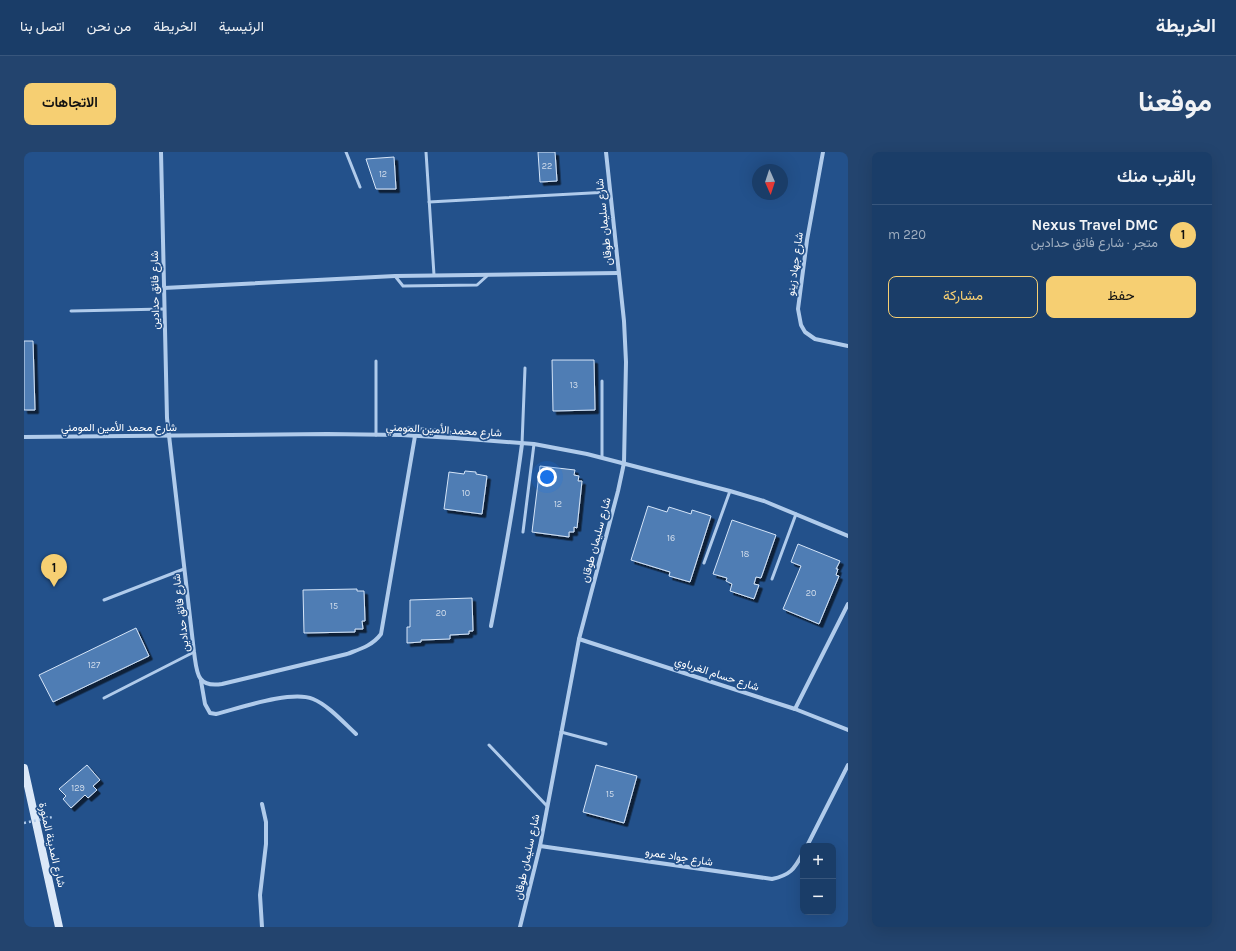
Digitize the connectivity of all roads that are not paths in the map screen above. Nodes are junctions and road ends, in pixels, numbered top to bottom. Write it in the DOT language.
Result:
graph roads {
  1 [pos="161,152"];
  2 [pos="346,152"];
  3 [pos="426,152"];
  4 [pos="606,152"];
  5 [pos="823,152"];
  6 [pos="360,187"];
  7 [pos="609,192"];
  8 [pos="429,202"];
  9 [pos="618,273"];
  10 [pos="434,275"];
  11 [pos="394,276"];
  12 [pos="487,276"];
  13 [pos="164,288"];
  14 [pos="164,309"];
  15 [pos="71,311"];
  16 [pos="848,346"];
  17 [pos="376,361"];
  18 [pos="525,368"];
  19 [pos="602,381"];
  20 [pos="169,435"];
  21 [pos="376,435"];
  22 [pos="401,435"];
  23 [pos="415,436"];
  24 [pos="24,437"];
  25 [pos="454,438"];
  26 [pos="522,444"];
  27 [pos="534,444"];
  28 [pos="602,457"];
  29 [pos="624,463"];
  30 [pos="730,491"];
  31 [pos="796,514"];
  32 [pos="523,532"];
  33 [pos="848,536"];
  34 [pos="704,563"];
  35 [pos="184,569"];
  36 [pos="772,579"];
  37 [pos="104,600"];
  38 [pos="848,604"];
  39 [pos="491,626"];
  40 [pos="579,639"];
  41 [pos="194,652"];
  42 [pos="201,680"];
  43 [pos="104,698"];
  44 [pos="795,709"];
  45 [pos="848,730"];
  46 [pos="561,732"];
  47 [pos="356,734"];
  48 [pos="606,744"];
  49 [pos="489,745"];
  50 [pos="848,765"];
  51 [pos="24,768"];
  52 [pos="262,804"];
  53 [pos="547,806"];
  54 [pos="809,843"];
  55 [pos="540,846"];
  56 [pos="800,858"];
  57 [pos="59,927"];
  58 [pos="262,927"];
  59 [pos="520,927"];
  1 -- 13 [label="street, شارع فائق حدادين"];
  2 -- 6 [label="lane"];
  3 -- 8 [label="lane"];
  4 -- 7 [label="street, شارع سليمان طوقان"];
  5 -- 16 [label="street, شارع جهاد زينو"];
  7 -- 8 [label="lane"];
  7 -- 9 [label="street, شارع سليمان طوقان"];
  8 -- 10 [label="lane"];
  9 -- 12 [label="street"];
  9 -- 29 [label="street, شارع سليمان طوقان"];
  10 -- 11 [label="street"];
  10 -- 12 [label="street"];
  11 -- 12 [label="lane"];
  11 -- 13 [label="street"];
  13 -- 14 [label="street, شارع فائق حدادين"];
  14 -- 15 [label="lane"];
  14 -- 20 [label="street, شارع فائق حدادين"];
  17 -- 21 [label="lane"];
  18 -- 26 [label="lane"];
  19 -- 28 [label="lane"];
  20 -- 21 [label="street, شارع محمد الأمين المومني"];
  20 -- 24 [label="street, شارع محمد الأمين المومني"];
  20 -- 35 [label="street, شارع فائق حدادين"];
  21 -- 22 [label="street, شارع محمد الأمين المومني"];
  22 -- 23 [label="street, شارع محمد الأمين المومني"];
  22 -- 25 [label="lane"];
  23 -- 25 [label="street, شارع محمد الأمين المومني"];
  23 -- 42 [label="street"];
  25 -- 26 [label="street, شارع محمد الأمين المومني"];
  26 -- 27 [label="street, شارع محمد الأمين المومني"];
  26 -- 39 [label="street"];
  27 -- 28 [label="street, شارع محمد الأمين المومني"];
  27 -- 32 [label="lane"];
  28 -- 29 [label="street, شارع محمد الأمين المومني"];
  29 -- 30 [label="street, شارع محمد الأمين المومني"];
  29 -- 40 [label="street, شارع سليمان طوقان"];
  30 -- 31 [label="street, شارع محمد الأمين المومني"];
  30 -- 34 [label="lane"];
  31 -- 33 [label="street, شارع محمد الأمين المومني"];
  31 -- 36 [label="lane"];
  35 -- 37 [label="lane"];
  35 -- 41 [label="street, شارع فائق حدادين"];
  38 -- 44 [label="street"];
  40 -- 44 [label="street, شارع حسام الغرباوي"];
  40 -- 46 [label="street, شارع سليمان طوقان"];
  41 -- 42 [label="street, شارع فائق حدادين"];
  41 -- 43 [label="lane"];
  42 -- 47 [label="street, شارع فائق حدادين"];
  44 -- 45 [label="street, شارع حسام الغرباوي"];
  46 -- 48 [label="lane"];
  46 -- 53 [label="street, شارع سليمان طوقان"];
  49 -- 53 [label="lane"];
  50 -- 54 [label="street"];
  51 -- 57 [label="main road, شارع المدينة المنورة"];
  52 -- 58 [label="street"];
  53 -- 55 [label="street, شارع سليمان طوقان"];
  55 -- 56 [label="street, شارع جواد عمرو"];
  55 -- 59 [label="street, شارع سليمان طوقان"];
}
